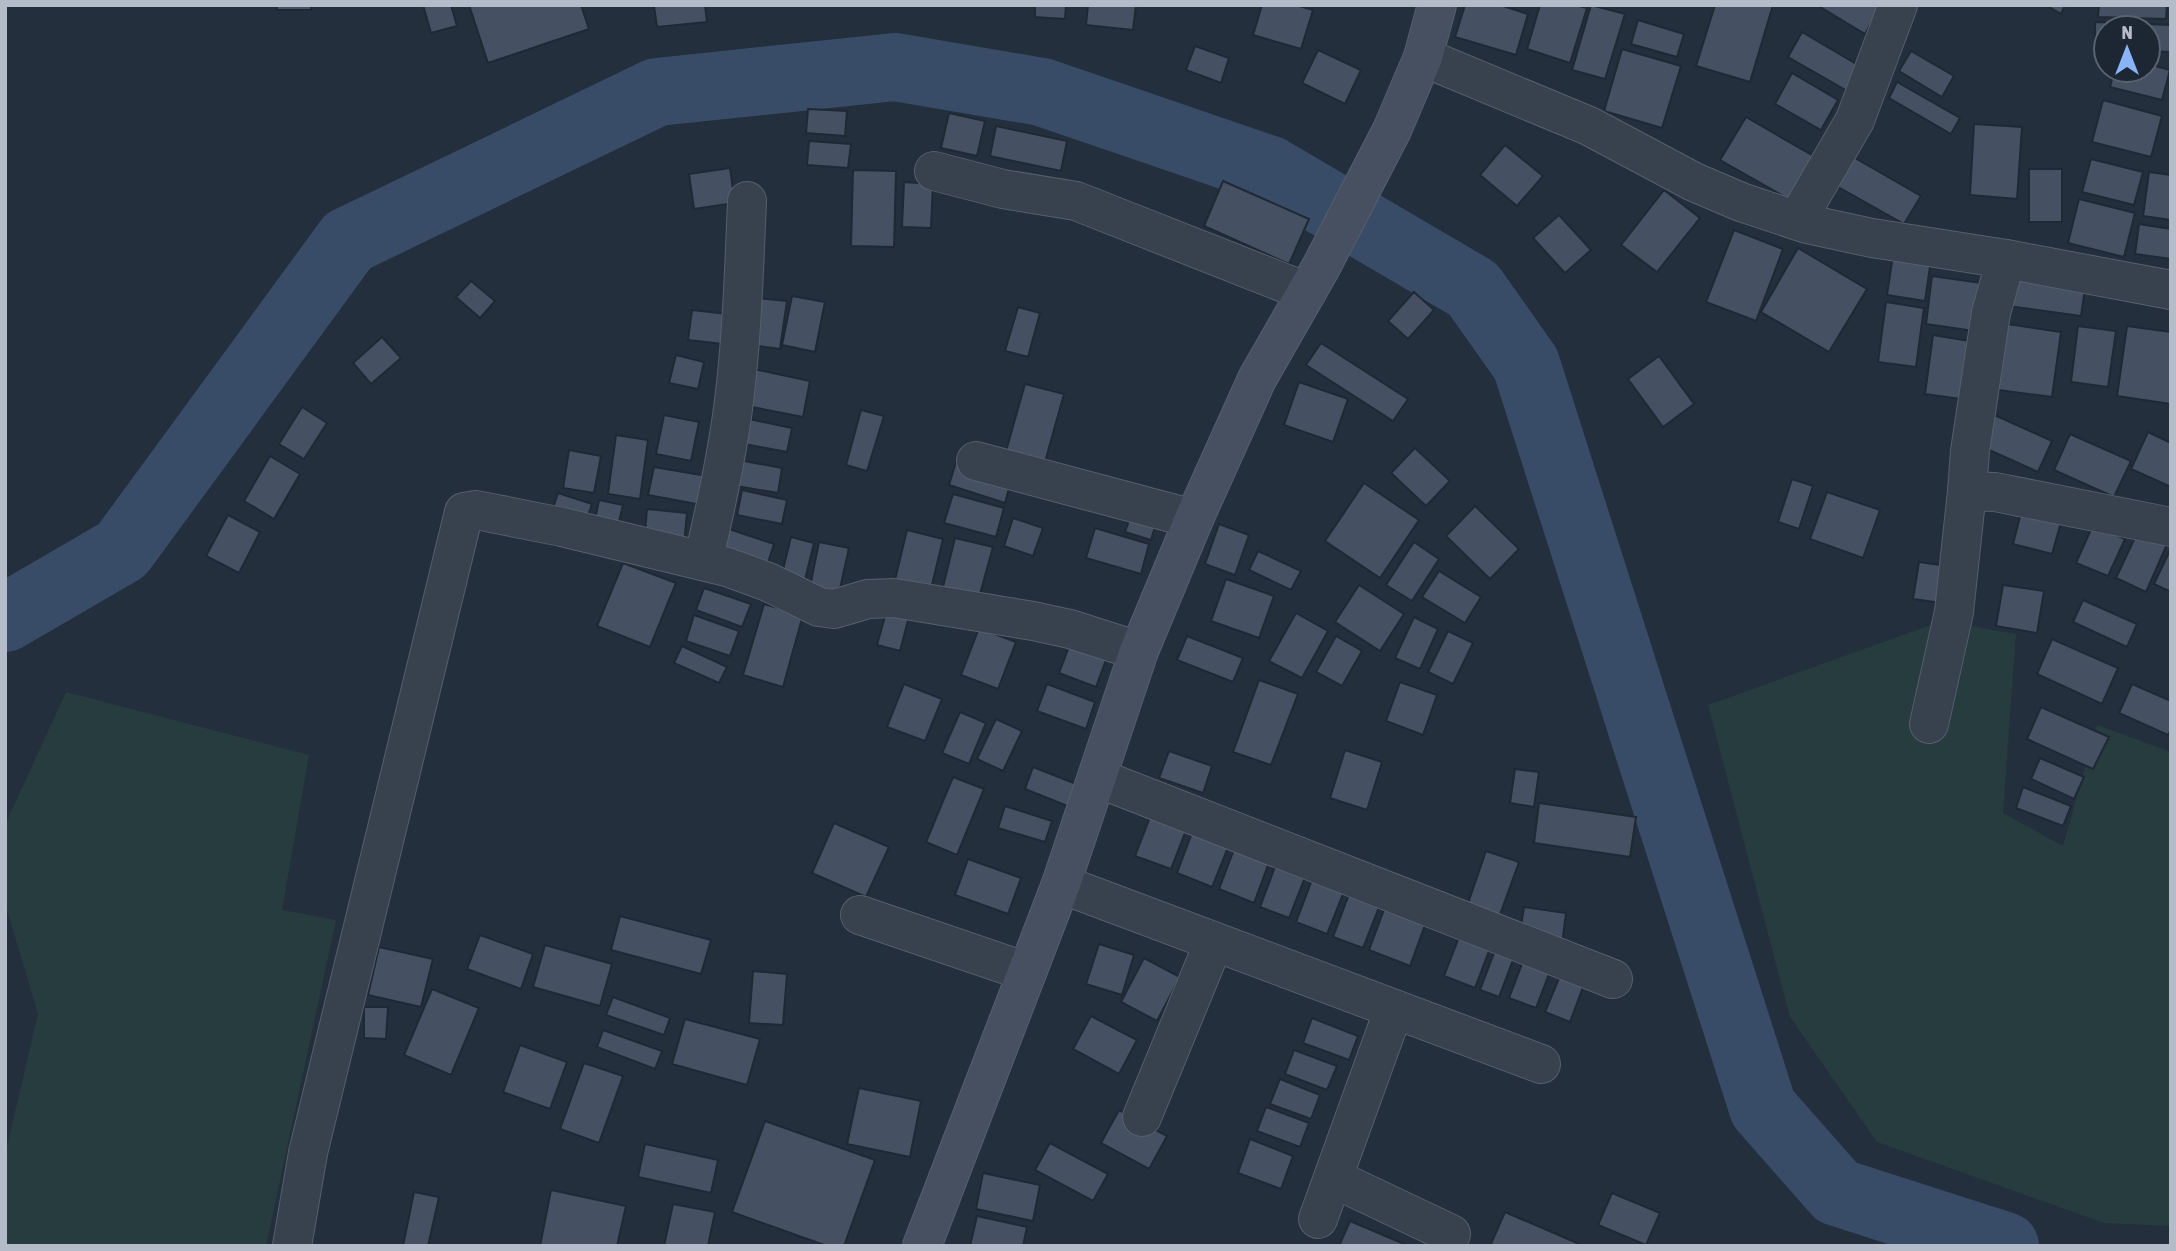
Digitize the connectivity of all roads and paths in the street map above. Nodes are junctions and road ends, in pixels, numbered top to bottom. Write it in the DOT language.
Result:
graph roads {
  1 [pos="1437,5"];
  2 [pos="1898,5"];
  3 [pos="1423,57"];
  4 [pos="934,171"];
  5 [pos="747,201"];
  6 [pos="1797,220"];
  7 [pos="2006,259"];
  8 [pos="1314,279"];
  9 [pos="2171,290"];
  10 [pos="975,461"];
  11 [pos="1967,491"];
  12 [pos="1194,519"];
  13 [pos="2171,527"];
  14 [pos="703,561"];
  15 [pos="1139,651"];
  16 [pos="1929,724"];
  17 [pos="1098,778"];
  18 [pos="1061,884"];
  19 [pos="860,915"];
  20 [pos="1214,942"];
  21 [pos="1027,972"];
  22 [pos="1613,979"];
  23 [pos="1394,1009"];
  24 [pos="1541,1065"];
  25 [pos="1142,1117"];
  26 [pos="1334,1178"];
  27 [pos="1318,1219"];
  28 [pos="1451,1234"];
  29 [pos="292,1246"];
  30 [pos="922,1246"];
  1 -- 3 [label="street"];
  2 -- 6 [label="street"];
  3 -- 6 [label="street"];
  3 -- 8 [label="street"];
  4 -- 8 [label="street"];
  5 -- 14 [label="street"];
  6 -- 7 [label="street"];
  7 -- 9 [label="street"];
  7 -- 11 [label="street"];
  8 -- 12 [label="street"];
  10 -- 12 [label="street"];
  11 -- 13 [label="street"];
  11 -- 16 [label="street"];
  12 -- 15 [label="street"];
  14 -- 15 [label="street"];
  14 -- 29 [label="street"];
  15 -- 17 [label="street"];
  17 -- 18 [label="street"];
  17 -- 22 [label="street"];
  18 -- 20 [label="street"];
  18 -- 21 [label="street"];
  19 -- 21 [label="street"];
  20 -- 23 [label="street"];
  20 -- 25 [label="street"];
  21 -- 30 [label="street"];
  23 -- 24 [label="street"];
  23 -- 26 [label="street"];
  26 -- 27 [label="street"];
  26 -- 28 [label="street"];
}
